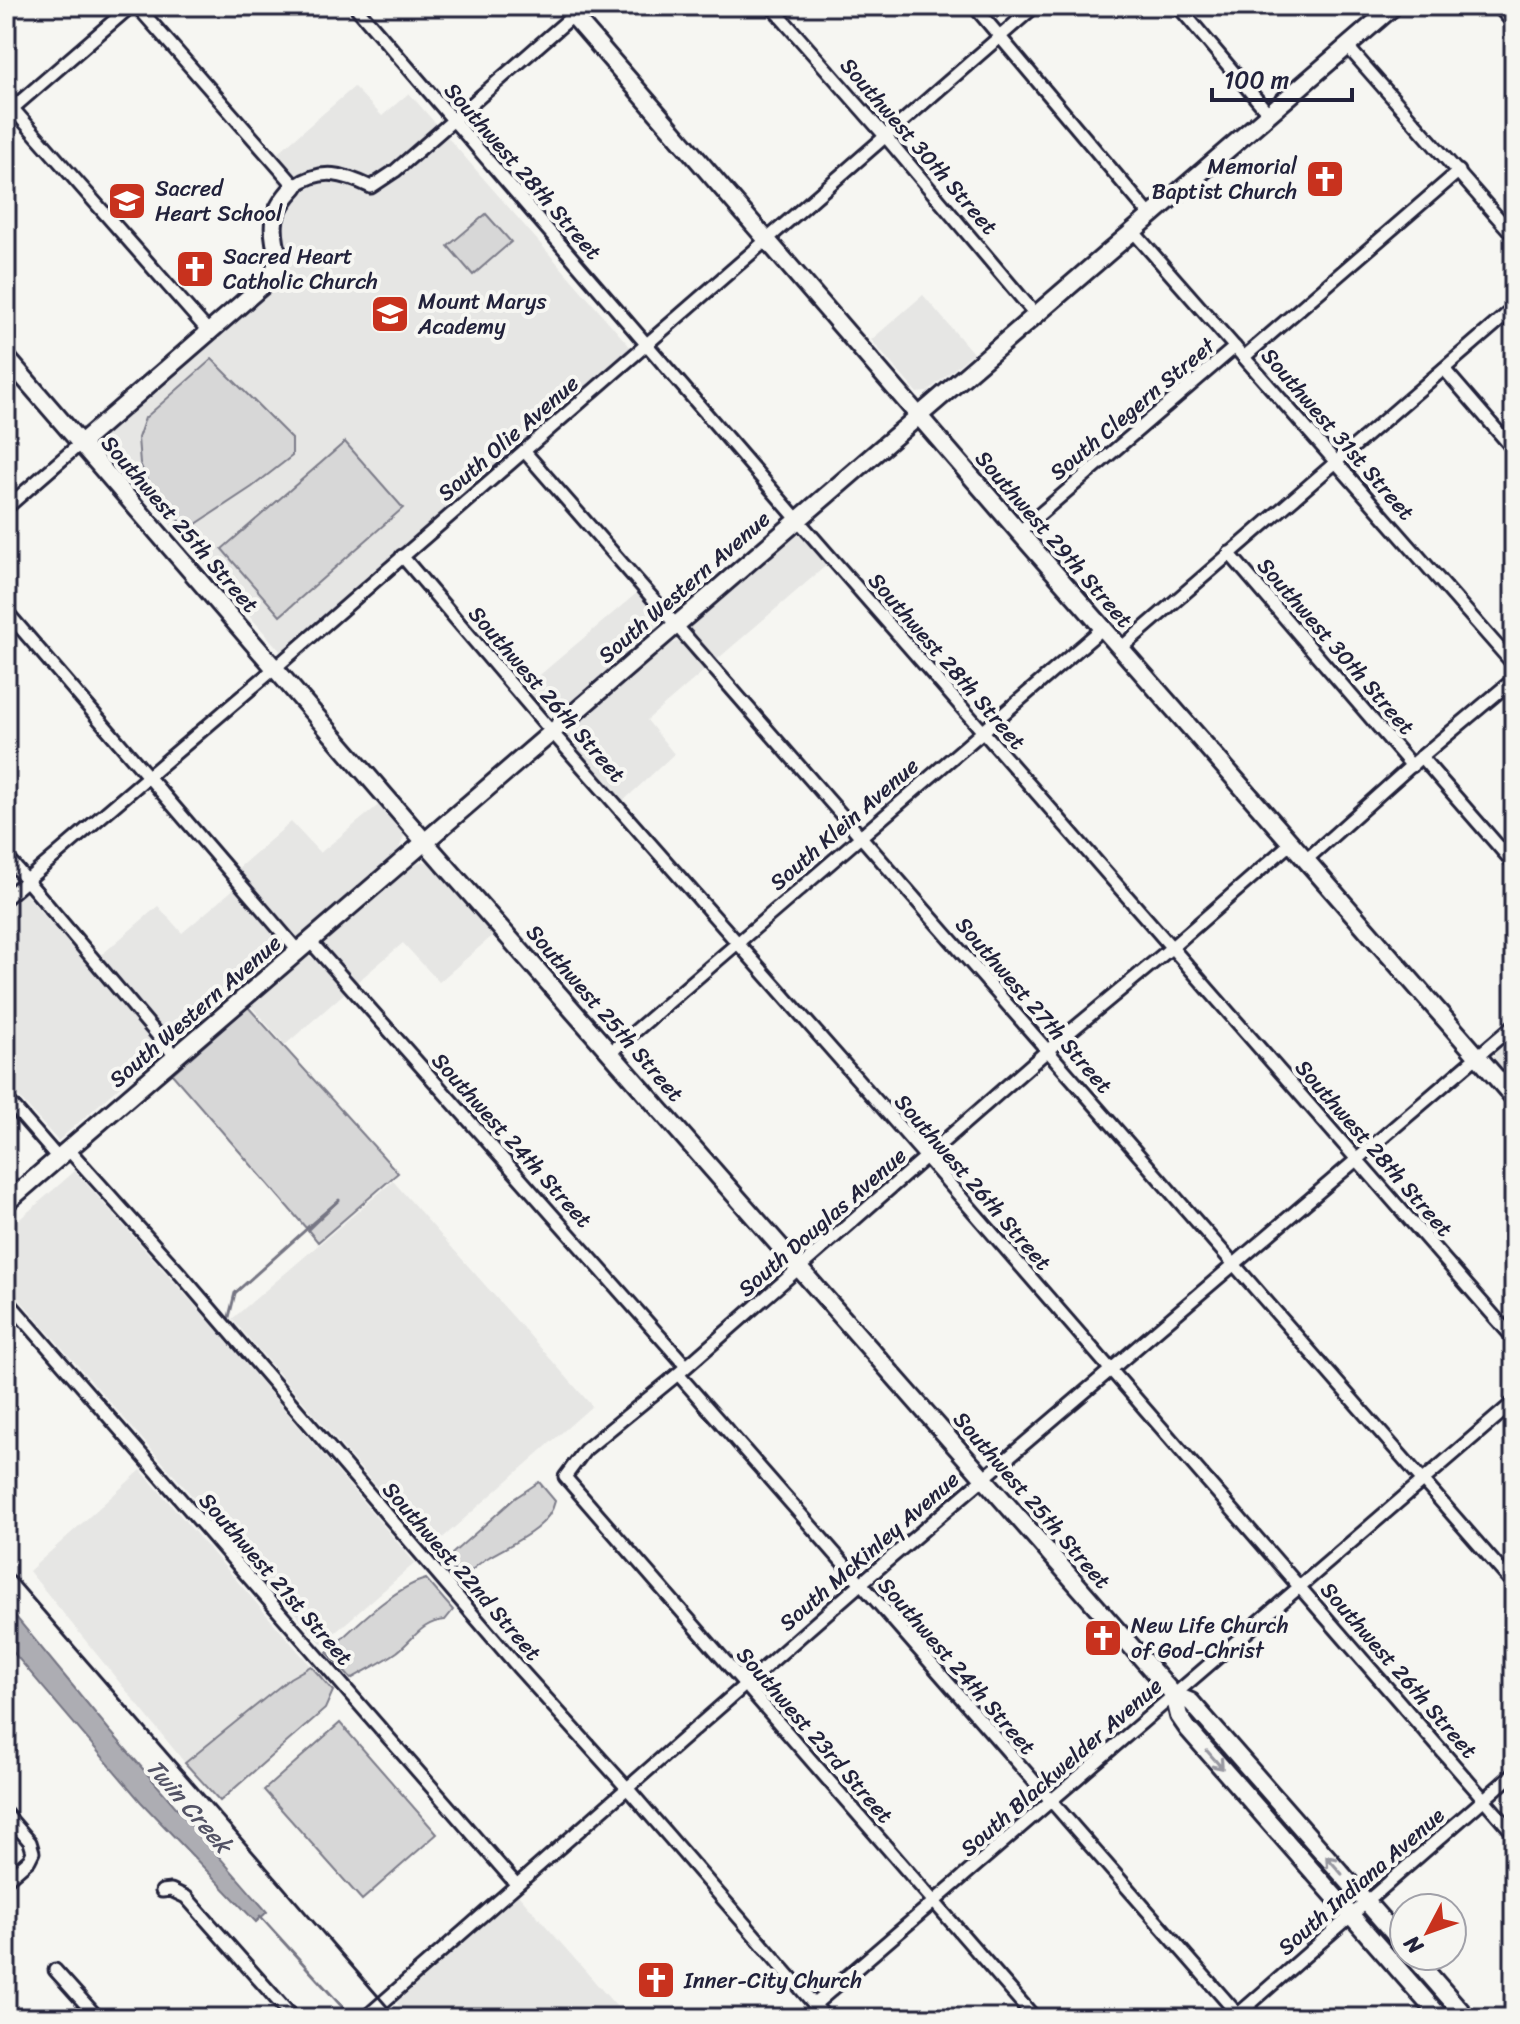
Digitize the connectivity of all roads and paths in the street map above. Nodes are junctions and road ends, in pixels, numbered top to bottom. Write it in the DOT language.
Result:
graph roads {
  1 [pos="131,6"];
  2 [pos="137,6"];
  3 [pos="355,6"];
  4 [pos="771,6"];
  5 [pos="974,6"];
  6 [pos="1035,6"];
  7 [pos="1178,6"];
  8 [pos="1498,6"];
  9 [pos="1386,8"];
  10 [pos="574,9"];
  11 [pos="1514,24"];
  12 [pos="1001,37"];
  13 [pos="1347,46"];
  14 [pos="8,108"];
  15 [pos="1269,114"];
  16 [pos="453,121"];
  17 [pos="886,137"];
  18 [pos="1459,171"];
  19 [pos="295,186"];
  20 [pos="1150,215"];
  21 [pos="1132,230"];
  22 [pos="1514,236"];
  23 [pos="767,241"];
  24 [pos="1514,308"];
  25 [pos="1035,314"];
  26 [pos="209,332"];
  27 [pos="646,345"];
  28 [pos="1235,347"];
  29 [pos="6,357"];
  30 [pos="1244,357"];
  31 [pos="1444,369"];
  32 [pos="917,415"];
  33 [pos="81,443"];
  34 [pos="1514,450"];
  35 [pos="524,451"];
  36 [pos="1335,461"];
  37 [pos="6,508"];
  38 [pos="797,519"];
  39 [pos="1019,532"];
  40 [pos="1229,553"];
  41 [pos="402,556"];
  42 [pos="6,611"];
  43 [pos="674,625"];
  44 [pos="1103,628"];
  45 [pos="1121,648"];
  46 [pos="1514,665"];
  47 [pos="275,668"];
  48 [pos="1514,679"];
  49 [pos="551,731"];
  50 [pos="983,732"];
  51 [pos="1421,757"];
  52 [pos="1412,766"];
  53 [pos="149,777"];
  54 [pos="859,836"];
  55 [pos="424,841"];
  56 [pos="1291,843"];
  57 [pos="6,856"];
  58 [pos="1306,860"];
  59 [pos="1514,864"];
  60 [pos="27,880"];
  61 [pos="6,898"];
  62 [pos="737,942"];
  63 [pos="304,946"];
  64 [pos="1171,948"];
  65 [pos="1514,1025"];
  66 [pos="1048,1050"];
  67 [pos="611,1052"];
  68 [pos="176,1057"];
  69 [pos="1478,1057"];
  70 [pos="6,1098"];
  71 [pos="1514,1098"];
  72 [pos="63,1154"];
  73 [pos="926,1157"];
  74 [pos="1356,1158"];
  75 [pos="6,1203"];
  76 [pos="1234,1264"];
  77 [pos="800,1268"];
  78 [pos="6,1299"];
  79 [pos="1514,1339"];
  80 [pos="682,1370"];
  81 [pos="1111,1371"];
  82 [pos="1514,1402"];
  83 [pos="565,1477"];
  84 [pos="984,1478"];
  85 [pos="1423,1480"];
  86 [pos="859,1585"];
  87 [pos="1514,1585"];
  88 [pos="1300,1587"];
  89 [pos="745,1685"];
  90 [pos="1174,1695"];
  91 [pos="1514,1773"];
  92 [pos="627,1788"];
  93 [pos="1484,1799"];
  94 [pos="1051,1802"];
  95 [pos="6,1814"];
  96 [pos="1514,1834"];
  97 [pos="6,1880"];
  98 [pos="516,1884"];
  99 [pos="162,1891"];
  100 [pos="934,1903"];
  101 [pos="1367,1903"];
  102 [pos="1353,1915"];
  103 [pos="1388,1927"];
  104 [pos="55,1970"];
  105 [pos="1427,1972"];
  106 [pos="814,2005"];
  107 [pos="368,2016"];
  108 [pos="1238,2017"];
  109 [pos="98,2018"];
  110 [pos="293,2018"];
  111 [pos="826,2018"];
  112 [pos="1035,2018"];
  113 [pos="1441,2018"];
  114 [pos="1467,2018"];
  1 -- 14 [label="street"];
  2 -- 19 [label="street"];
  3 -- 16 [label="street, Southwest 28th Street"];
  4 -- 17 [label="street, Southwest 30th Street"];
  5 -- 12 [label="street"];
  6 -- 12 [label="street, South Olie Avenue"];
  7 -- 15 [label="street"];
  8 -- 11 [label="street"];
  9 -- 13 [label="main road, South Western Avenue"];
  10 -- 16 [label="street"];
  10 -- 23 [label="main road, Southwest 29th Street"];
  12 -- 17 [label="street, South Olie Avenue"];
  12 -- 20 [label="street"];
  13 -- 15 [label="main road, South Western Avenue"];
  13 -- 18 [label="street"];
  14 -- 26 [label="street"];
  15 -- 20 [label="main road, South Western Avenue"];
  16 -- 19 [label="street"];
  16 -- 27 [label="street, Southwest 28th Street"];
  17 -- 23 [label="street, South Olie Avenue"];
  17 -- 25 [label="street, Southwest 30th Street"];
  18 -- 22 [label="street"];
  18 -- 30 [label="street, South Clegern Street"];
  19 -- 26 [label="main road"];
  20 -- 21 [label="main road, South Western Avenue"];
  21 -- 25 [label="main road, South Western Avenue"];
  21 -- 28 [label="street, Southwest 31st Street"];
  23 -- 27 [label="street, South Olie Avenue"];
  23 -- 32 [label="main road, Southwest 29th Street"];
  24 -- 31 [label="street"];
  25 -- 32 [label="main road, South Western Avenue"];
  26 -- 33 [label="main road"];
  27 -- 35 [label="street, South Olie Avenue"];
  27 -- 38 [label="street, Southwest 28th Street"];
  28 -- 30 [label="street, Southwest 31st Street"];
  28 -- 39 [label="street, South Clegern Street"];
  29 -- 33 [label="main road, Southwest 25th Street"];
  30 -- 36 [label="street, Southwest 31st Street"];
  31 -- 34 [label="street"];
  31 -- 36 [label="street"];
  32 -- 38 [label="main road, South Western Avenue"];
  32 -- 39 [label="main road, Southwest 29th Street"];
  33 -- 37 [label="street"];
  33 -- 47 [label="main road, Southwest 25th Street"];
  35 -- 41 [label="street, South Olie Avenue"];
  35 -- 43 [label="street, Southwest 27th Street"];
  36 -- 40 [label="street"];
  36 -- 46 [label="street, Southwest 31st Street"];
  38 -- 43 [label="main road, South Western Avenue"];
  38 -- 50 [label="street, Southwest 28th Street"];
  39 -- 44 [label="main road, Southwest 29th Street"];
  40 -- 45 [label="street"];
  40 -- 52 [label="street, Southwest 30th Street"];
  41 -- 47 [label="street, South Olie Avenue"];
  41 -- 49 [label="street, Southwest 26th Street"];
  42 -- 53 [label="street, Southwest 24th Street"];
  43 -- 49 [label="main road, South Western Avenue"];
  43 -- 54 [label="street, Southwest 27th Street"];
  44 -- 45 [label="main road, Southwest 29th Street"];
  44 -- 50 [label="street, South Klein Avenue"];
  45 -- 56 [label="main road, Southwest 29th Street"];
  47 -- 53 [label="street, South Olie Avenue"];
  47 -- 55 [label="main road, Southwest 25th Street"];
  48 -- 51 [label="street"];
  49 -- 55 [label="main road, South Western Avenue"];
  49 -- 62 [label="street, Southwest 26th Street"];
  50 -- 54 [label="street, South Klein Avenue"];
  50 -- 64 [label="street, Southwest 28th Street"];
  51 -- 52 [label="street"];
  51 -- 59 [label="street, Southwest 30th Street"];
  52 -- 58 [label="street"];
  53 -- 60 [label="street, South Olie Avenue"];
  53 -- 63 [label="street, Southwest 24th Street"];
  54 -- 62 [label="street, South Klein Avenue"];
  54 -- 66 [label="street, Southwest 27th Street"];
  55 -- 63 [label="main road, South Western Avenue"];
  55 -- 67 [label="main road, Southwest 25th Street"];
  56 -- 58 [label="main road, Southwest 29th Street"];
  56 -- 64 [label="street, South Douglas Avenue"];
  57 -- 60 [label="street"];
  58 -- 69 [label="main road, Southwest 29th Street"];
  60 -- 61 [label="street, South Olie Avenue"];
  60 -- 68 [label="street"];
  62 -- 67 [label="street, South Klein Avenue"];
  62 -- 73 [label="street, Southwest 26th Street"];
  63 -- 68 [label="main road, South Western Avenue"];
  63 -- 80 [label="street, Southwest 24th Street"];
  64 -- 66 [label="street, South Douglas Avenue"];
  64 -- 74 [label="street, Southwest 28th Street"];
  65 -- 69 [label="street, South McKinley Avenue"];
  66 -- 73 [label="street, South Douglas Avenue"];
  66 -- 76 [label="street, Southwest 27th Street"];
  67 -- 77 [label="main road, Southwest 25th Street"];
  68 -- 72 [label="main road, South Western Avenue"];
  69 -- 71 [label="main road, Southwest 29th Street"];
  69 -- 74 [label="street, South McKinley Avenue"];
  70 -- 72 [label="street, Southwest 22nd Street"];
  72 -- 75 [label="main road, South Western Avenue"];
  72 -- 92 [label="street, Southwest 22nd Street"];
  73 -- 77 [label="street, South Douglas Avenue"];
  73 -- 81 [label="street, Southwest 26th Street"];
  74 -- 76 [label="street, South McKinley Avenue"];
  74 -- 79 [label="street, Southwest 28th Street"];
  76 -- 81 [label="street, South McKinley Avenue"];
  76 -- 85 [label="street, Southwest 27th Street"];
  77 -- 80 [label="street, South Douglas Avenue"];
  77 -- 84 [label="main road, Southwest 25th Street"];
  78 -- 98 [label="street, Southwest 21st Street"];
  80 -- 83 [label="street, South Douglas Avenue"];
  80 -- 86 [label="street, Southwest 24th Street"];
  81 -- 84 [label="street, South McKinley Avenue"];
  81 -- 88 [label="street, Southwest 26th Street"];
  82 -- 85 [label="street, South Blackwelder Avenue"];
  83 -- 89 [label="street, Southwest 23rd Street"];
  84 -- 86 [label="street, South McKinley Avenue"];
  84 -- 90 [label="main road, Southwest 25th Street"];
  85 -- 87 [label="street, Southwest 27th Street"];
  85 -- 88 [label="street, South Blackwelder Avenue"];
  86 -- 89 [label="street, South McKinley Avenue"];
  86 -- 94 [label="street, Southwest 24th Street"];
  88 -- 90 [label="street, South Blackwelder Avenue"];
  88 -- 93 [label="street, Southwest 26th Street"];
  89 -- 92 [label="street, South McKinley Avenue"];
  89 -- 100 [label="street, Southwest 23rd Street"];
  90 -- 94 [label="street, South Blackwelder Avenue"];
  101 -- 90 [label="main road, Southwest 25th Street, one-way"];
  90 -- 102 [label="main road, Southwest 25th Street, one-way"];
  91 -- 93 [label="street, South Indiana Avenue"];
  92 -- 98 [label="street, South McKinley Avenue"];
  92 -- 106 [label="street, Southwest 22nd Street"];
  93 -- 96 [label="street, Southwest 26th Street"];
  93 -- 101 [label="street, South Indiana Avenue"];
  94 -- 100 [label="street, South Blackwelder Avenue"];
  94 -- 108 [label="street, Southwest 24th Street"];
  95 -- 97 [label="street"];
  98 -- 107 [label="street, South McKinley Avenue"];
  99 -- 110 [label="street"];
  100 -- 106 [label="street, South Blackwelder Avenue"];
  100 -- 112 [label="street, Southwest 23rd Street"];
  101 -- 102 [label="street, South Indiana Avenue"];
  101 -- 103 [label="main road, Southwest 25th Street"];
  102 -- 108 [label="street, South Indiana Avenue"];
  102 -- 113 [label="main road, Southwest 25th Street"];
  104 -- 109 [label="street"];
  105 -- 114 [label="main road"];
  106 -- 111 [label="street, Southwest 22nd Street"];
}
